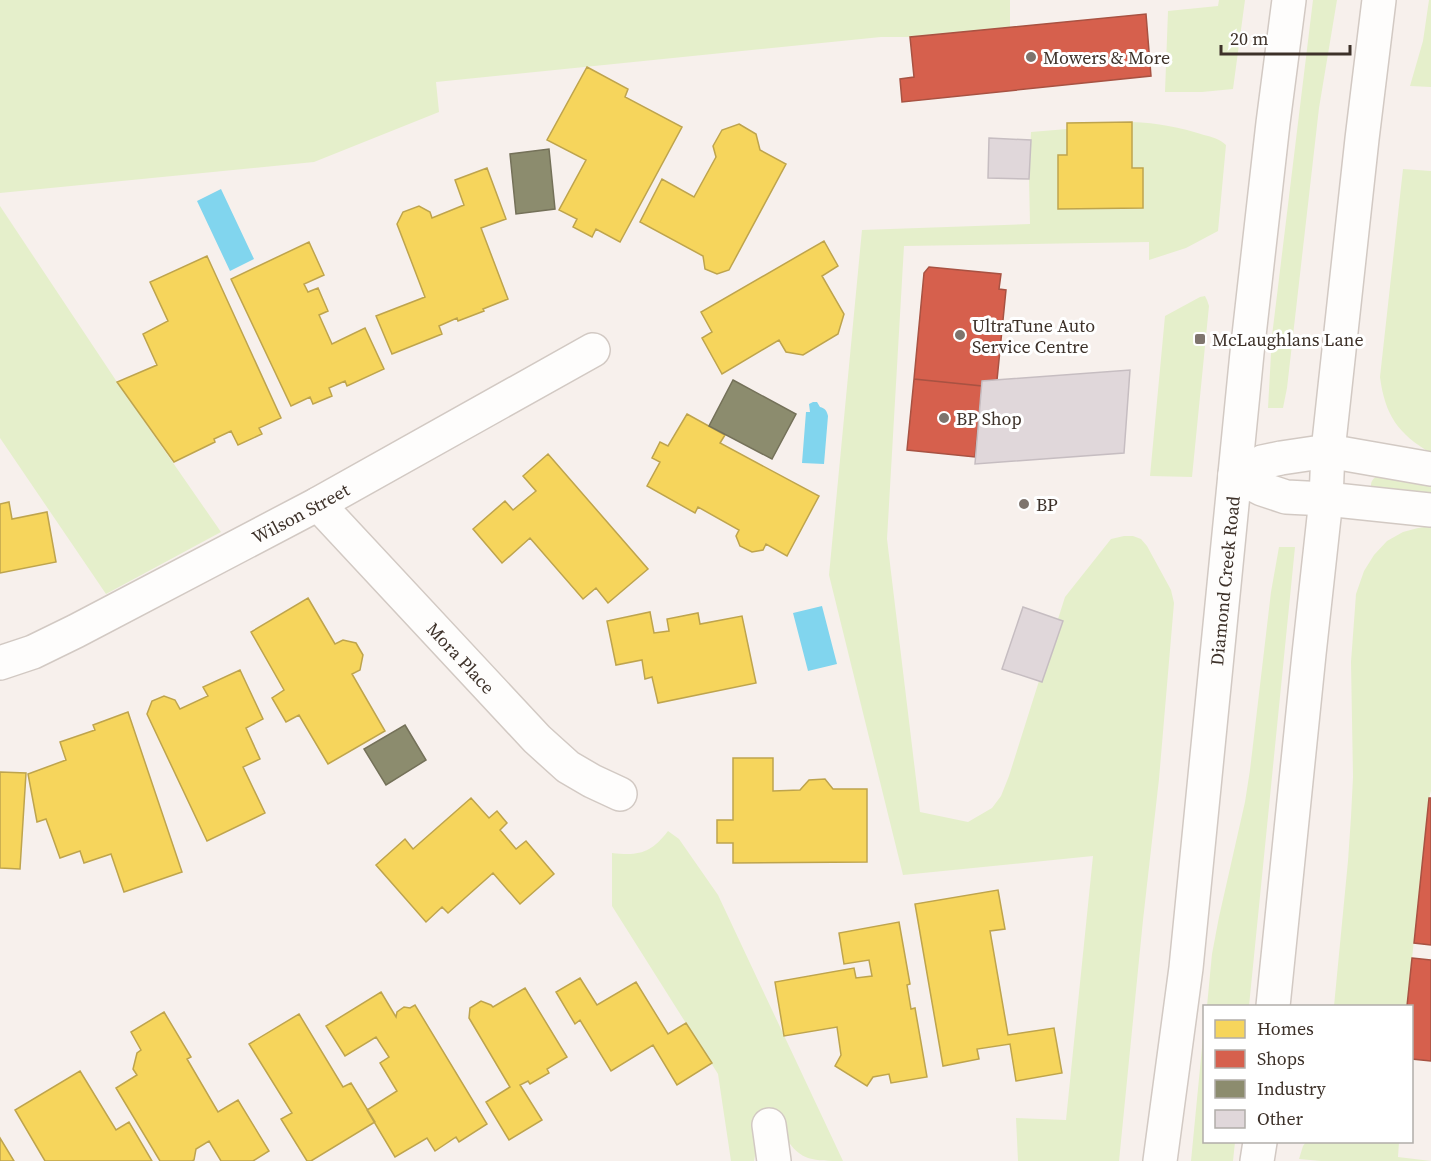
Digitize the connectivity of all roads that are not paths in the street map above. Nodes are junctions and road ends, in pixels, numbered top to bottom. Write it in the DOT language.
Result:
graph roads {
  1 [pos="1289,0"];
  2 [pos="1379,0"];
  3 [pos="593,350"];
  4 [pos="1328,452"];
  5 [pos="1431,469"];
  6 [pos="1235,475"];
  7 [pos="1326,499"];
  8 [pos="318,504"];
  9 [pos="1431,510"];
  10 [pos="0,663"];
  11 [pos="620,794"];
  12 [pos="1273,1005"];
  13 [pos="769,1125"];
  14 [pos="1260,1143"];
  15 [pos="774,1161"];
  16 [pos="1160,1161"];
  17 [pos="1257,1161"];
  1 -- 6 [label="main road, Diamond Creek Road"];
  2 -- 4 [label="main road"];
  3 -- 8 [label="main road, Wilson Street"];
  4 -- 5 [label="main road"];
  4 -- 6 [label="main road"];
  4 -- 7 [label="main road"];
  6 -- 7 [label="main road"];
  6 -- 16 [label="main road, Diamond Creek Road"];
  7 -- 9 [label="main road"];
  7 -- 12 [label="main road"];
  8 -- 10 [label="main road, Wilson Street"];
  8 -- 11 [label="main road, Mora Place"];
  13 -- 15 [label="main road"];
  14 -- 17 [label="main road"];
}
